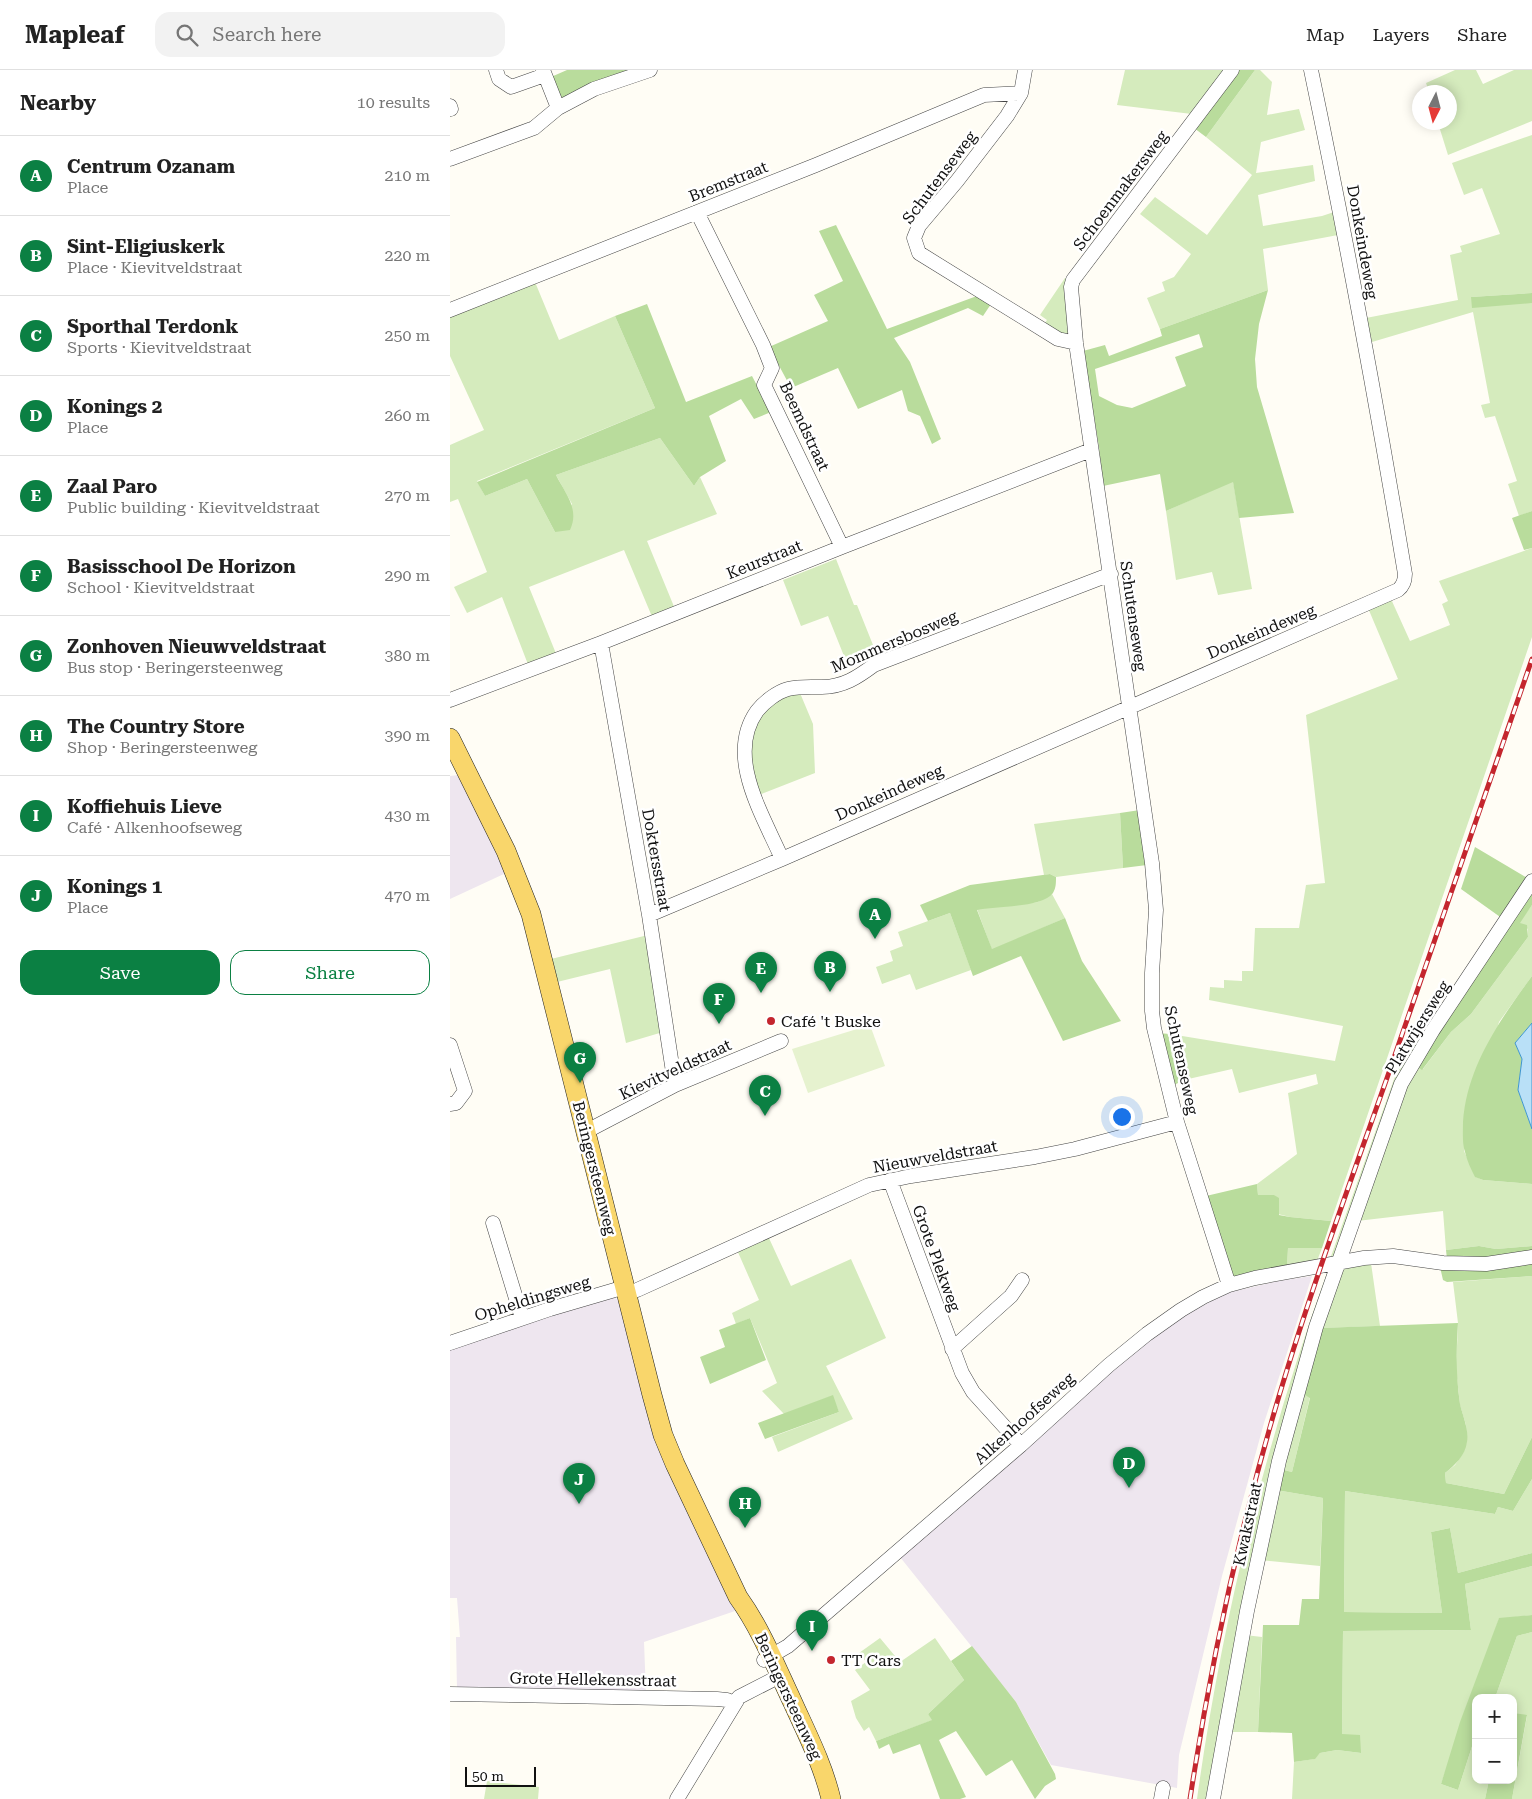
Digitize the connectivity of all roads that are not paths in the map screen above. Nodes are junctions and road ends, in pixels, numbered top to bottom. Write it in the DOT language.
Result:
graph roads {
  1 [pos="496,70"];
  2 [pos="650,70"];
  3 [pos="1025,70"];
  4 [pos="1232,70"];
  5 [pos="1311,70"];
  6 [pos="544,72"];
  7 [pos="1021,93"];
  8 [pos="558,108"];
  9 [pos="450,159"];
  10 [pos="697,212"];
  11 [pos="450,310"];
  12 [pos="1076,342"];
  13 [pos="1091,450"];
  14 [pos="842,547"];
  15 [pos="1111,574"];
  16 [pos="601,643"];
  17 [pos="450,700"];
  18 [pos="1130,706"];
  19 [pos="450,738"];
  20 [pos="782,858"];
  21 [pos="1532,881"];
  22 [pos="649,915"];
  23 [pos="780,1041"];
  24 [pos="450,1045"];
  25 [pos="675,1085"];
  26 [pos="450,1104"];
  27 [pos="1177,1122"];
  28 [pos="585,1132"];
  29 [pos="890,1180"];
  30 [pos="493,1224"];
  31 [pos="1532,1257"];
  32 [pos="1340,1262"];
  33 [pos="1022,1280"];
  34 [pos="1229,1285"];
  35 [pos="626,1290"];
  36 [pos="522,1318"];
  37 [pos="450,1343"];
  38 [pos="952,1349"];
  39 [pos="1021,1445"];
  40 [pos="768,1658"];
  41 [pos="777,1677"];
  42 [pos="450,1694"];
  43 [pos="734,1703"];
  44 [pos="677,1799"];
  45 [pos="822,1799"];
  46 [pos="831,1799"];
  47 [pos="1213,1799"];
  1 -- 6 [label="street"];
  2 -- 8 [label="street"];
  3 -- 7 [label="street, Schutenseweg"];
  4 -- 12 [label="street, Schoenmakersweg"];
  5 -- 18 [label="street, Donkeindeweg"];
  6 -- 8 [label="street"];
  7 -- 10 [label="street, Bremstraat"];
  7 -- 12 [label="street, Schutenseweg"];
  8 -- 9 [label="street"];
  10 -- 11 [label="street, Bremstraat"];
  10 -- 14 [label="street, Beemdstraat"];
  12 -- 13 [label="street, Schutenseweg"];
  13 -- 14 [label="street, Keurstraat"];
  13 -- 15 [label="street, Schutenseweg"];
  14 -- 16 [label="street, Keurstraat"];
  15 -- 18 [label="street, Schutenseweg"];
  15 -- 20 [label="street, Mommersbosweg"];
  16 -- 17 [label="street, Keurstraat"];
  16 -- 22 [label="street, Doktersstraat"];
  18 -- 20 [label="street, Donkeindeweg"];
  18 -- 27 [label="street, Schutenseweg"];
  19 -- 28 [label="main road, Beringersteenweg"];
  20 -- 22 [label="street, Donkeindeweg"];
  21 -- 32 [label="street, Platwijersweg"];
  22 -- 25 [label="street, Doktersstraat"];
  23 -- 25 [label="street, Kievitveldstraat"];
  24 -- 26 [label="street"];
  25 -- 28 [label="street, Kievitveldstraat"];
  27 -- 29 [label="street, Nieuwveldstraat"];
  27 -- 34 [label="street, Schutenseweg"];
  28 -- 35 [label="main road, Beringersteenweg"];
  29 -- 35 [label="street, Nieuwveldstraat"];
  29 -- 38 [label="street, Grote Plekweg"];
  30 -- 36 [label="street"];
  31 -- 32 [label="street, Alkenhoofseweg"];
  32 -- 34 [label="street, Alkenhoofseweg"];
  32 -- 47 [label="street, Kwakstraat"];
  33 -- 38 [label="street, Grote Plekweg"];
  34 -- 39 [label="street, Alkenhoofseweg"];
  35 -- 36 [label="street, Opheldingsweg"];
  35 -- 40 [label="main road, Beringersteenweg"];
  36 -- 37 [label="street, Opheldingsweg"];
  38 -- 39 [label="street, Grote Plekweg"];
  39 -- 40 [label="street, Alkenhoofseweg"];
  40 -- 41 [label="main road, Beringersteenweg"];
  41 -- 43 [label="street"];
  41 -- 45 [label="main road, Beringersteenweg"];
  41 -- 46 [label="main road, Beringersteenweg"];
  42 -- 43 [label="street, Grote Hellekensstraat"];
  43 -- 44 [label="street"];
}
